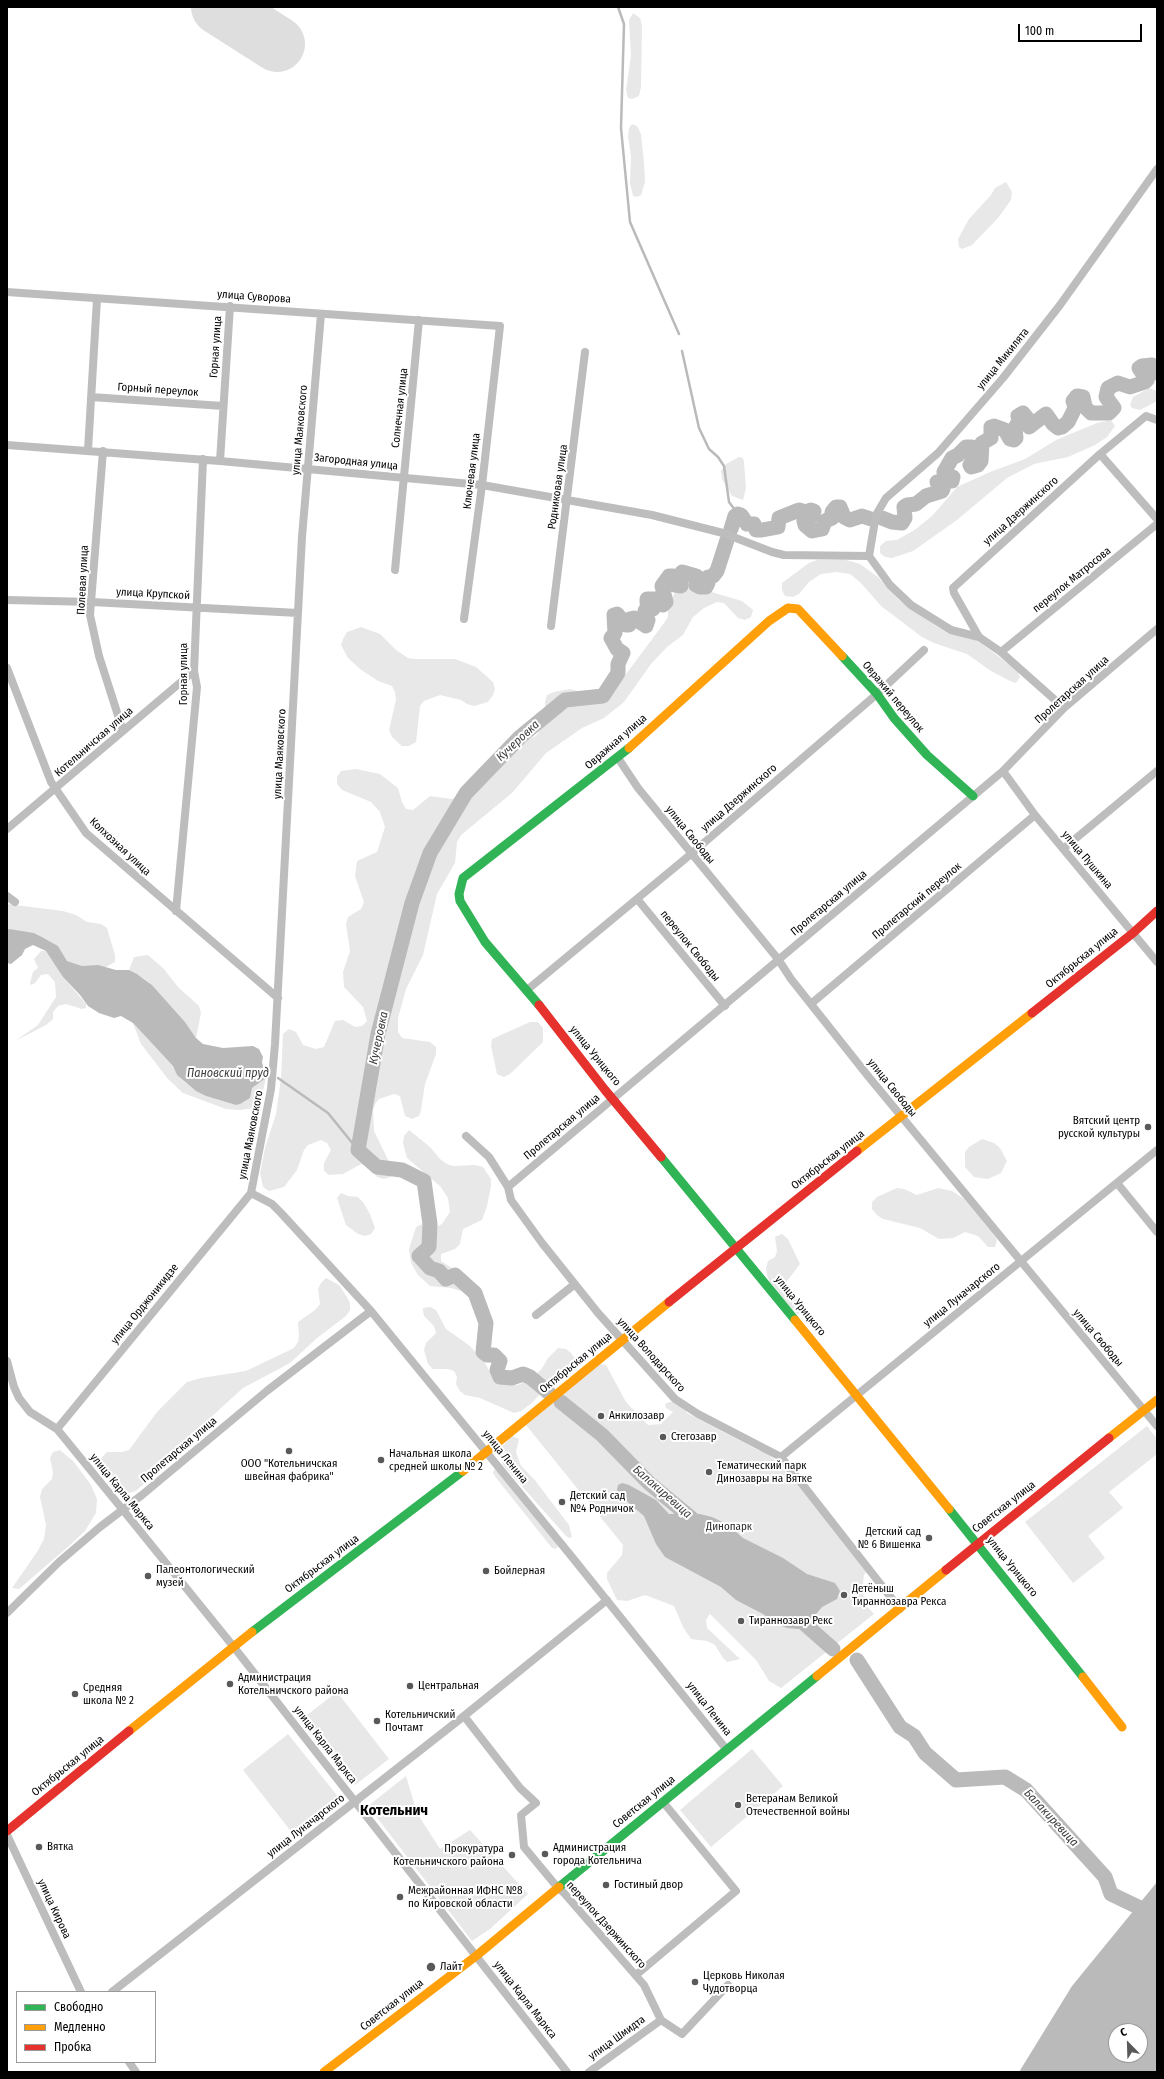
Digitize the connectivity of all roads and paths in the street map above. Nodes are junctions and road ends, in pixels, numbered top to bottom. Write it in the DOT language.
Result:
graph roads {
  1 [pos="1157,168"];
  2 [pos="7,292"];
  3 [pos="97,299"];
  4 [pos="230,306"];
  5 [pos="321,314"];
  6 [pos="419,320"];
  7 [pos="500,326"];
  8 [pos="586,352"];
  9 [pos="90,397"];
  10 [pos="223,406"];
  11 [pos="1157,420"];
  12 [pos="7,445"];
  13 [pos="88,450"];
  14 [pos="103,451"];
  15 [pos="1100,454"];
  16 [pos="202,459"];
  17 [pos="220,461"];
  18 [pos="307,468"];
  19 [pos="404,479"];
  20 [pos="482,485"];
  21 [pos="567,498"];
  22 [pos="1157,519"];
  23 [pos="1157,524"];
  24 [pos="869,556"];
  25 [pos="395,570"];
  26 [pos="7,600"];
  27 [pos="92,602"];
  28 [pos="195,607"];
  29 [pos="798,609"];
  30 [pos="298,613"];
  31 [pos="464,619"];
  32 [pos="552,626"];
  33 [pos="1157,629"];
  34 [pos="978,637"];
  35 [pos="924,650"];
  36 [pos="1001,652"];
  37 [pos="7,668"];
  38 [pos="194,671"];
  39 [pos="877,694"];
  40 [pos="1064,708"];
  41 [pos="123,731"];
  42 [pos="618,758"];
  43 [pos="1003,771"];
  44 [pos="1157,771"];
  45 [pos="55,790"];
  46 [pos="973,796"];
  47 [pos="1035,815"];
  48 [pos="7,829"];
  49 [pos="1063,849"];
  50 [pos="691,854"];
  51 [pos="7,896"];
  52 [pos="460,900"];
  53 [pos="638,900"];
  54 [pos="15,902"];
  55 [pos="176,911"];
  56 [pos="1157,911"];
  57 [pos="1133,933"];
  58 [pos="778,959"];
  59 [pos="1157,962"];
  60 [pos="527,990"];
  61 [pos="278,998"];
  62 [pos="812,1003"];
  63 [pos="725,1006"];
  64 [pos="614,1098"];
  65 [pos="902,1117"];
  66 [pos="466,1136"];
  67 [pos="1157,1150"];
  68 [pos="1117,1183"];
  69 [pos="508,1187"];
  70 [pos="251,1193"];
  71 [pos="1157,1232"];
  72 [pos="736,1247"];
  73 [pos="1020,1263"];
  74 [pos="575,1284"];
  75 [pos="371,1311"];
  76 [pos="536,1315"];
  77 [pos="622,1341"];
  78 [pos="7,1361"];
  79 [pos="856,1394"];
  80 [pos="1157,1400"];
  81 [pos="1144,1411"];
  82 [pos="1157,1426"];
  83 [pos="57,1429"];
  84 [pos="486,1452"];
  85 [pos="781,1457"];
  86 [pos="123,1510"];
  87 [pos="978,1543"];
  88 [pos="607,1600"];
  89 [pos="900,1609"];
  90 [pos="7,1613"];
  91 [pos="233,1646"];
  92 [pos="464,1716"];
  93 [pos="1122,1727"];
  94 [pos="727,1750"];
  95 [pos="355,1802"];
  96 [pos="663,1802"];
  97 [pos="7,1831"];
  98 [pos="7,1835"];
  99 [pos="558,1888"];
  100 [pos="476,1956"];
  101 [pos="636,1975"];
  102 [pos="728,1985"];
  103 [pos="81,1991"];
  104 [pos="113,1991"];
  105 [pos="661,2020"];
  106 [pos="130,2063"];
  107 [pos="136,2072"];
  108 [pos="324,2072"];
  109 [pos="567,2072"];
  110 [pos="589,2072"];
  1 -- 24 [label="street, улица Микилята"];
  2 -- 3 [label="street, улица Суворова"];
  3 -- 4 [label="street, улица Суворова"];
  3 -- 9 [label="street"];
  4 -- 5 [label="street, улица Суворова"];
  4 -- 10 [label="street, Горная улица"];
  5 -- 6 [label="street, улица Суворова"];
  5 -- 18 [label="street, улица Маяковского"];
  6 -- 7 [label="street, улица Суворова"];
  6 -- 19 [label="street, Солнечная улица"];
  7 -- 20 [label="street, Ключевая улица"];
  8 -- 21 [label="street, Родниковая улица"];
  9 -- 10 [label="street, Горный переулок"];
  9 -- 13 [label="street"];
  10 -- 17 [label="street, Горная улица"];
  11 -- 15 [label="street, улица Дзержинского"];
  12 -- 13 [label="street, Загородная улица"];
  13 -- 14 [label="street, Загородная улица"];
  14 -- 16 [label="street, Загородная улица"];
  14 -- 27 [label="street, Полевая улица"];
  15 -- 22 [label="street"];
  15 -- 34 [label="street, улица Дзержинского"];
  16 -- 17 [label="street, Загородная улица"];
  16 -- 28 [label="street, Горная улица"];
  17 -- 18 [label="street, Загородная улица"];
  18 -- 19 [label="street, Загородная улица"];
  18 -- 30 [label="street, улица Маяковского"];
  19 -- 20 [label="street, Загородная улица"];
  19 -- 25 [label="street, Солнечная улица"];
  20 -- 21 [label="street, Загородная улица"];
  20 -- 31 [label="street, Ключевая улица"];
  21 -- 24 [label="street, Загородная улица"];
  21 -- 32 [label="street, Родниковая улица"];
  23 -- 36 [label="street, переулок Матросова"];
  24 -- 34 [label="street"];
  26 -- 27 [label="street, улица Крупской"];
  27 -- 28 [label="street, улица Крупской"];
  27 -- 41 [label="street, Полевая улица"];
  28 -- 30 [label="street, улица Крупской"];
  28 -- 38 [label="street, Горная улица"];
  29 -- 39 [label="street, Овражий переулок"];
  29 -- 42 [label="street, Овражная улица"];
  30 -- 61 [label="street, улица Маяковского"];
  33 -- 40 [label="street, Пролетарская улица"];
  34 -- 36 [label="street"];
  35 -- 39 [label="street, улица Дзержинского"];
  36 -- 40 [label="street"];
  37 -- 45 [label="street, Колхозная улица"];
  38 -- 41 [label="street, Котельничская улица"];
  38 -- 55 [label="street, Горная улица"];
  39 -- 46 [label="street, Овражий переулок"];
  39 -- 50 [label="street, улица Дзержинского"];
  40 -- 43 [label="street, Пролетарская улица"];
  41 -- 45 [label="street, Котельничская улица"];
  42 -- 50 [label="street, улица Свободы"];
  42 -- 52 [label="street, Овражная улица"];
  43 -- 46 [label="street, Пролетарская улица"];
  43 -- 47 [label="street, улица Пушкина"];
  44 -- 49 [label="street"];
  45 -- 48 [label="street, Котельничская улица"];
  45 -- 55 [label="street, Колхозная улица"];
  46 -- 58 [label="street, Пролетарская улица"];
  47 -- 49 [label="street, улица Пушкина"];
  47 -- 62 [label="street, Пролетарский переулок"];
  49 -- 57 [label="street, улица Пушкина"];
  50 -- 53 [label="street, улица Дзержинского"];
  50 -- 58 [label="street, улица Свободы"];
  51 -- 54 [label="street"];
  52 -- 60 [label="street, улица Урицкого"];
  53 -- 60 [label="street, улица Дзержинского"];
  53 -- 63 [label="street, переулок Свободы"];
  55 -- 61 [label="street, Колхозная улица"];
  56 -- 57 [label="street, Октябрьская улица"];
  57 -- 59 [label="street, улица Пушкина"];
  57 -- 65 [label="street, Октябрьская улица"];
  58 -- 62 [label="street, улица Свободы"];
  58 -- 63 [label="street, Пролетарская улица"];
  60 -- 64 [label="street, улица Урицкого"];
  61 -- 70 [label="street, улица Маяковского"];
  62 -- 65 [label="street, улица Свободы"];
  63 -- 64 [label="street, Пролетарская улица"];
  64 -- 69 [label="street, Пролетарская улица"];
  64 -- 72 [label="street, улица Урицкого"];
  65 -- 72 [label="street, Октябрьская улица"];
  65 -- 73 [label="street, улица Свободы"];
  66 -- 69 [label="street, улица Володарского"];
  67 -- 68 [label="street, улица Луначарского"];
  68 -- 71 [label="street"];
  68 -- 73 [label="street, улица Луначарского"];
  69 -- 74 [label="street, улица Володарского"];
  70 -- 75 [label="street, улица Ленина"];
  70 -- 83 [label="street, улица Орджоникидзе"];
  72 -- 77 [label="street, Октябрьская улица"];
  72 -- 79 [label="street, улица Урицкого"];
  73 -- 79 [label="street, улица Луначарского"];
  73 -- 81 [label="street, улица Свободы"];
  74 -- 76 [label="street"];
  74 -- 77 [label="street, улица Володарского"];
  75 -- 84 [label="street, улица Ленина"];
  75 -- 86 [label="street, Пролетарская улица"];
  77 -- 84 [label="street, Октябрьская улица"];
  77 -- 85 [label="street, улица Володарского"];
  78 -- 83 [label="street, улица Карла Маркса"];
  79 -- 85 [label="street, улица Луначарского"];
  79 -- 87 [label="street, улица Урицкого"];
  80 -- 81 [label="street, Советская улица"];
  81 -- 82 [label="street, улица Свободы"];
  81 -- 87 [label="street, Советская улица"];
  83 -- 86 [label="street, улица Карла Маркса"];
  84 -- 88 [label="street, улица Ленина"];
  84 -- 91 [label="street, Октябрьская улица"];
  85 -- 89 [label="street, улица Володарского"];
  86 -- 90 [label="street, Пролетарская улица"];
  86 -- 91 [label="street, улица Карла Маркса"];
  87 -- 89 [label="street, Советская улица"];
  87 -- 93 [label="street, улица Урицкого"];
  88 -- 92 [label="street, улица Луначарского"];
  88 -- 94 [label="street, улица Ленина"];
  89 -- 94 [label="street, Советская улица"];
  91 -- 95 [label="street, улица Карла Маркса"];
  91 -- 97 [label="street, Октябрьская улица"];
  92 -- 95 [label="street, улица Луначарского"];
  92 -- 99 [label="street, переулок Дзержинского"];
  94 -- 96 [label="street, Советская улица"];
  95 -- 100 [label="street, улица Карла Маркса"];
  95 -- 104 [label="street, улица Луначарского"];
  96 -- 99 [label="street, Советская улица"];
  96 -- 101 [label="street"];
  98 -- 103 [label="street, улица Кирова"];
  99 -- 100 [label="street, Советская улица"];
  99 -- 101 [label="street, переулок Дзержинского"];
  100 -- 108 [label="street, Советская улица"];
  100 -- 109 [label="street, улица Карла Маркса"];
  101 -- 105 [label="street, переулок Дзержинского"];
  102 -- 105 [label="street, улица Шмидта"];
  105 -- 110 [label="street, улица Шмидта"];
  106 -- 107 [label="street"];
}
